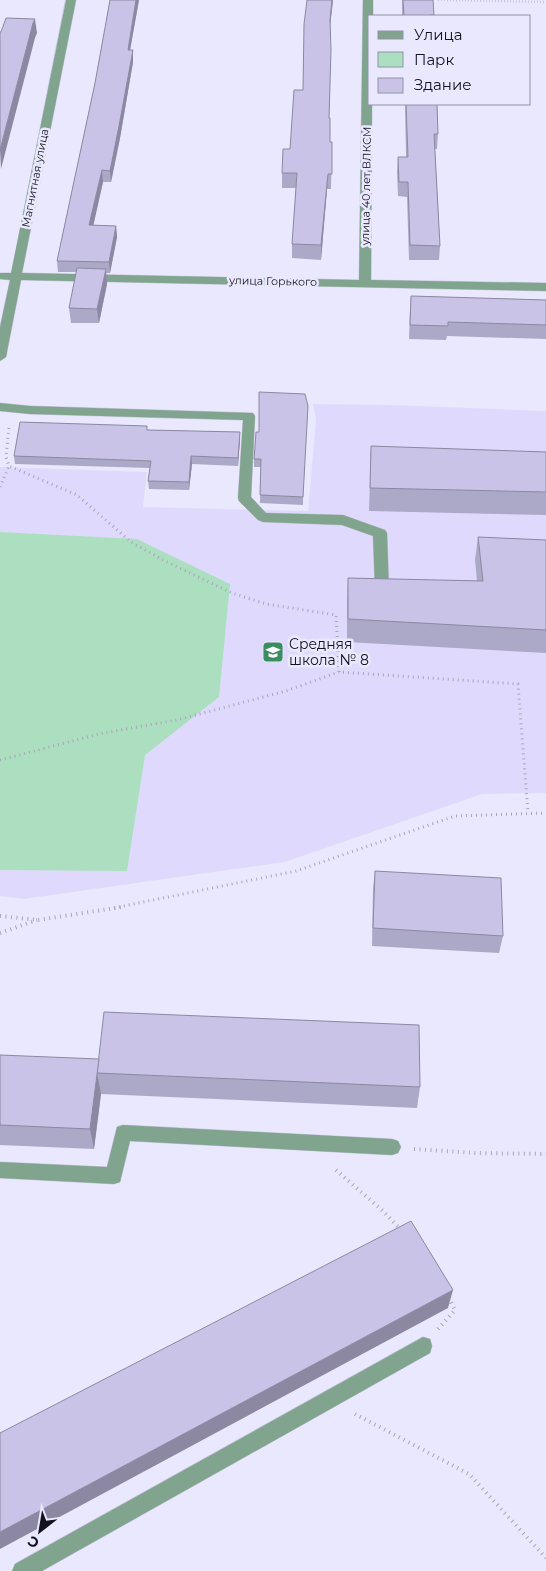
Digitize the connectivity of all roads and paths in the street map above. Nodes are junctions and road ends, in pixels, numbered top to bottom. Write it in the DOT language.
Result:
graph roads {
  1 [pos="71,0"];
  2 [pos="368,0"];
  3 [pos="438,0"];
  4 [pos="546,2"];
  5 [pos="0,276"];
  6 [pos="16,276"];
  7 [pos="365,282"];
  8 [pos="546,287"];
  9 [pos="0,357"];
  10 [pos="0,407"];
  11 [pos="9,426"];
  12 [pos="9,466"];
  13 [pos="0,487"];
  14 [pos="382,590"];
  15 [pos="339,672"];
  16 [pos="0,760"];
  17 [pos="528,813"];
  18 [pos="546,813"];
  19 [pos="0,916"];
  20 [pos="38,920"];
  21 [pos="0,933"];
  22 [pos="306,1143"];
  23 [pos="392,1147"];
  24 [pos="546,1154"];
  25 [pos="0,1170"];
  26 [pos="402,1232"];
  27 [pos="447,1293"];
  28 [pos="423,1346"];
  29 [pos="327,1399"];
  30 [pos="546,1558"];
  31 [pos="22,1571"];
  1 -- 6 [label="street, Магнитная улица"];
  2 -- 7 [label="street, улица 40 лет ВЛКСМ"];
  3 -- 4 [label="path"];
  5 -- 6 [label="street, улица Горького"];
  6 -- 7 [label="street, улица Горького"];
  6 -- 9 [label="street, Магнитная улица"];
  7 -- 8 [label="street, улица Горького"];
  10 -- 14 [label="street"];
  11 -- 12 [label="path"];
  12 -- 13 [label="path"];
  12 -- 15 [label="path"];
  15 -- 16 [label="path"];
  15 -- 17 [label="path"];
  17 -- 18 [label="path"];
  17 -- 20 [label="path"];
  19 -- 20 [label="path"];
  20 -- 21 [label="path"];
  22 -- 23 [label="street"];
  22 -- 25 [label="street"];
  22 -- 26 [label="path"];
  23 -- 24 [label="path"];
  27 -- 28 [label="path"];
  28 -- 29 [label="street"];
  29 -- 30 [label="path"];
  29 -- 31 [label="street"];
}
